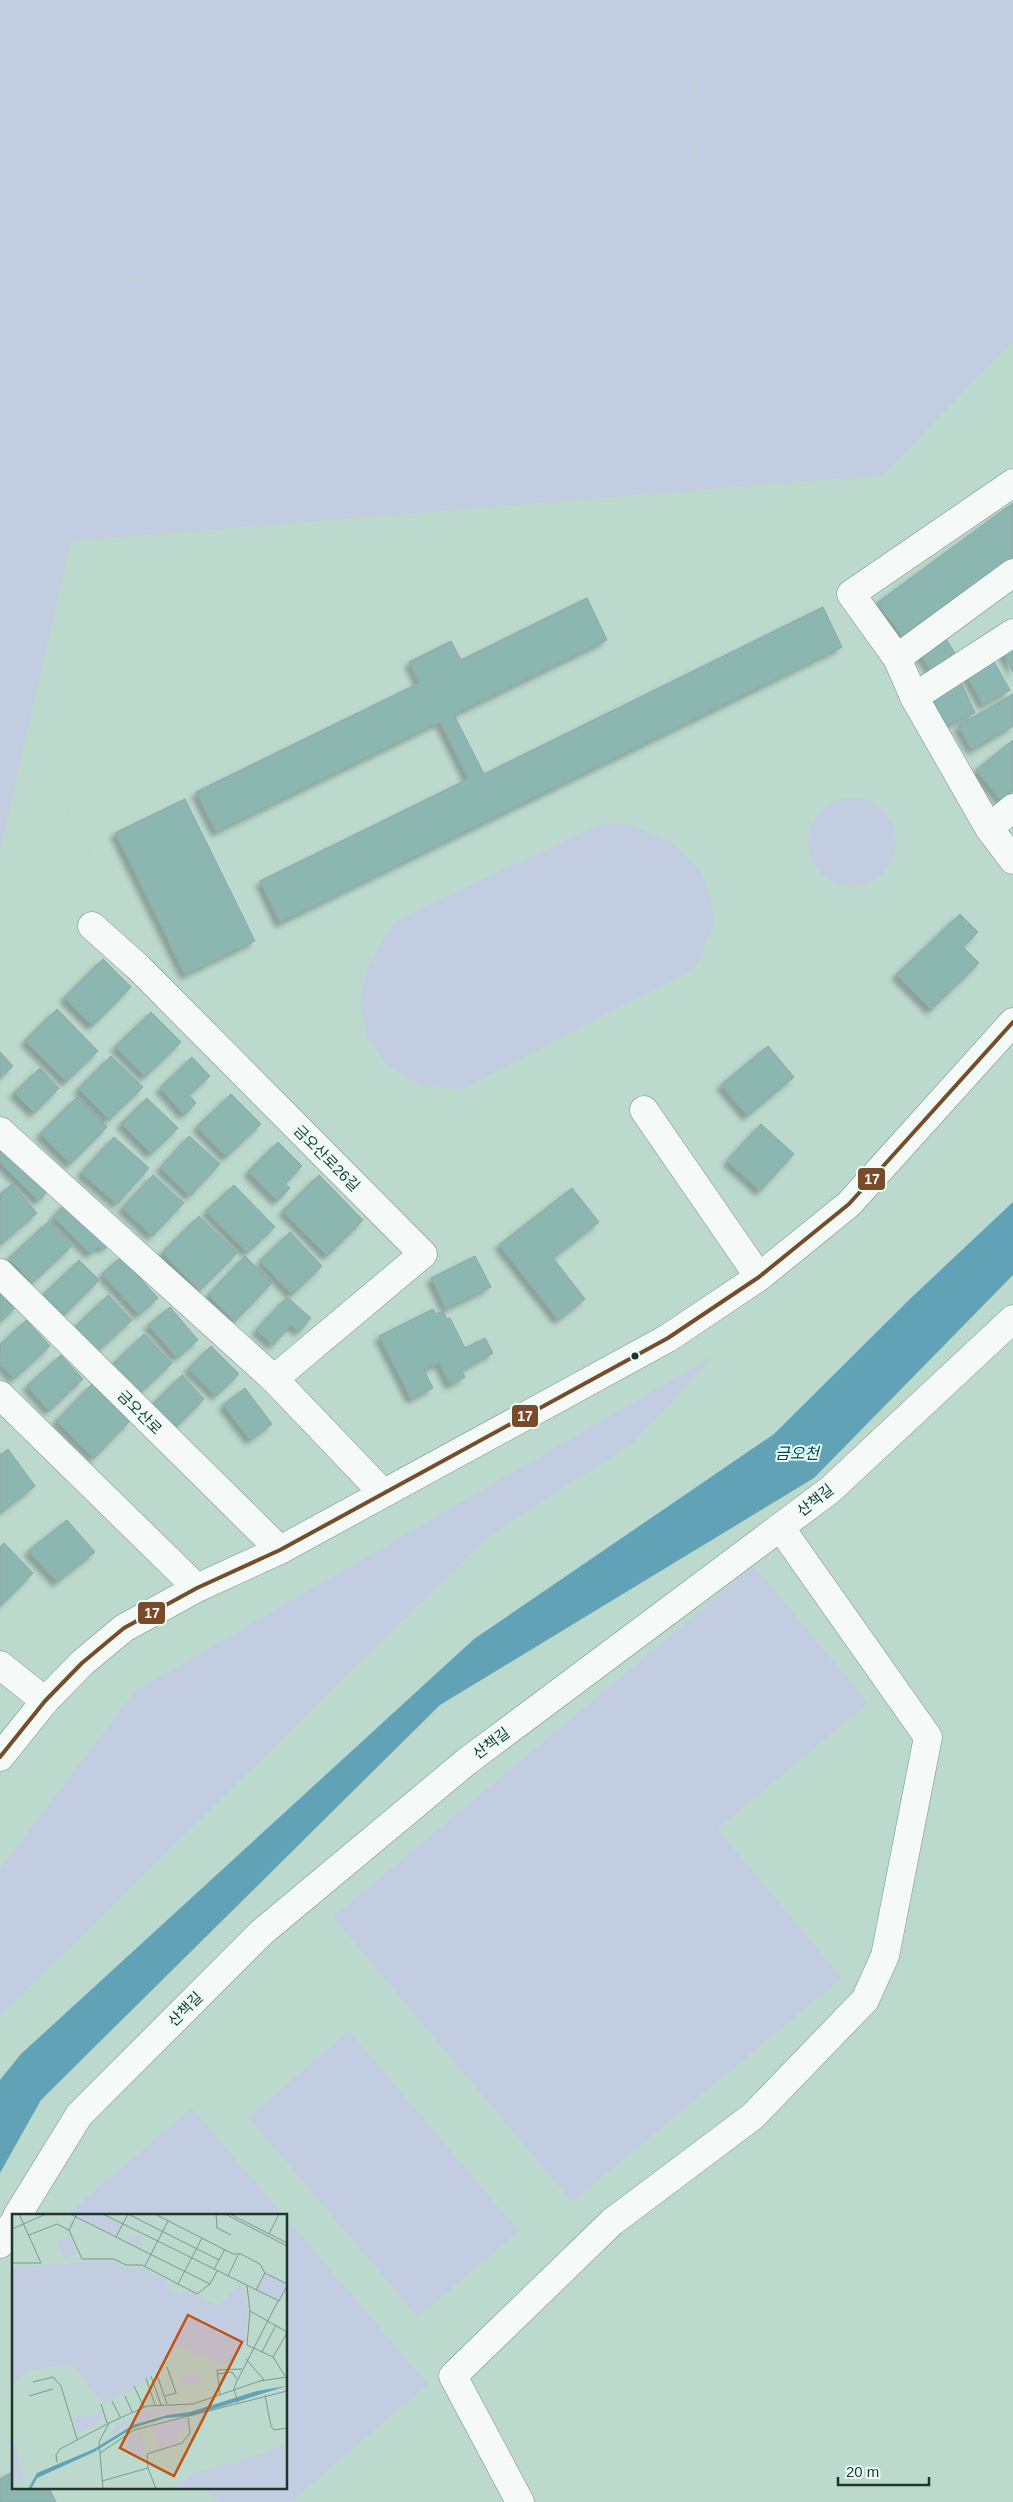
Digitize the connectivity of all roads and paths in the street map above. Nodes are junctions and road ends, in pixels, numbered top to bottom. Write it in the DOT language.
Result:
graph roads {
  1 [pos="510,0"];
  2 [pos="675,0"];
  3 [pos="0,260"];
  4 [pos="137,283"];
  5 [pos="1013,484"];
  6 [pos="1013,573"];
  7 [pos="1013,633"];
  8 [pos="897,658"];
  9 [pos="914,697"];
  10 [pos="1013,808"];
  11 [pos="989,828"];
  12 [pos="1013,860"];
  13 [pos="110,905"];
  14 [pos="92,926"];
  15 [pos="1013,1022"];
  16 [pos="644,1110"];
  17 [pos="0,1131"];
  18 [pos="0,1273"];
  19 [pos="759,1277"];
  20 [pos="1013,1319"];
  21 [pos="274,1379"];
  22 [pos="0,1395"];
  23 [pos="383,1493"];
  24 [pos="780,1527"];
  25 [pos="280,1550"];
  26 [pos="197,1588"];
  27 [pos="0,1665"];
  28 [pos="45,1701"];
  29 [pos="0,1757"];
  30 [pos="18,2214"];
  31 [pos="12,2225"];
  32 [pos="0,2244"];
  33 [pos="520,2502"];
  1 -- 4 [label="path"];
  2 -- 4 [label="path"];
  3 -- 4 [label="path"];
  4 -- 13 [label="path"];
  5 -- 8 [label="street"];
  6 -- 8 [label="street"];
  7 -- 9 [label="street"];
  8 -- 9 [label="street"];
  9 -- 11 [label="street"];
  10 -- 11 [label="street"];
  11 -- 12 [label="street"];
  14 -- 21 [label="street, 금오산로26길"];
  15 -- 19 [label="street"];
  16 -- 19 [label="street"];
  17 -- 21 [label="street"];
  18 -- 25 [label="street, 금오산로"];
  19 -- 23 [label="street"];
  20 -- 24 [label="street, 산책길"];
  21 -- 23 [label="street"];
  22 -- 26 [label="street"];
  23 -- 25 [label="street"];
  24 -- 30 [label="street, 산책길"];
  24 -- 33 [label="street"];
  25 -- 26 [label="street"];
  26 -- 28 [label="street"];
  27 -- 28 [label="street"];
  28 -- 29 [label="street"];
  31 -- 32 [label="street"];
}
